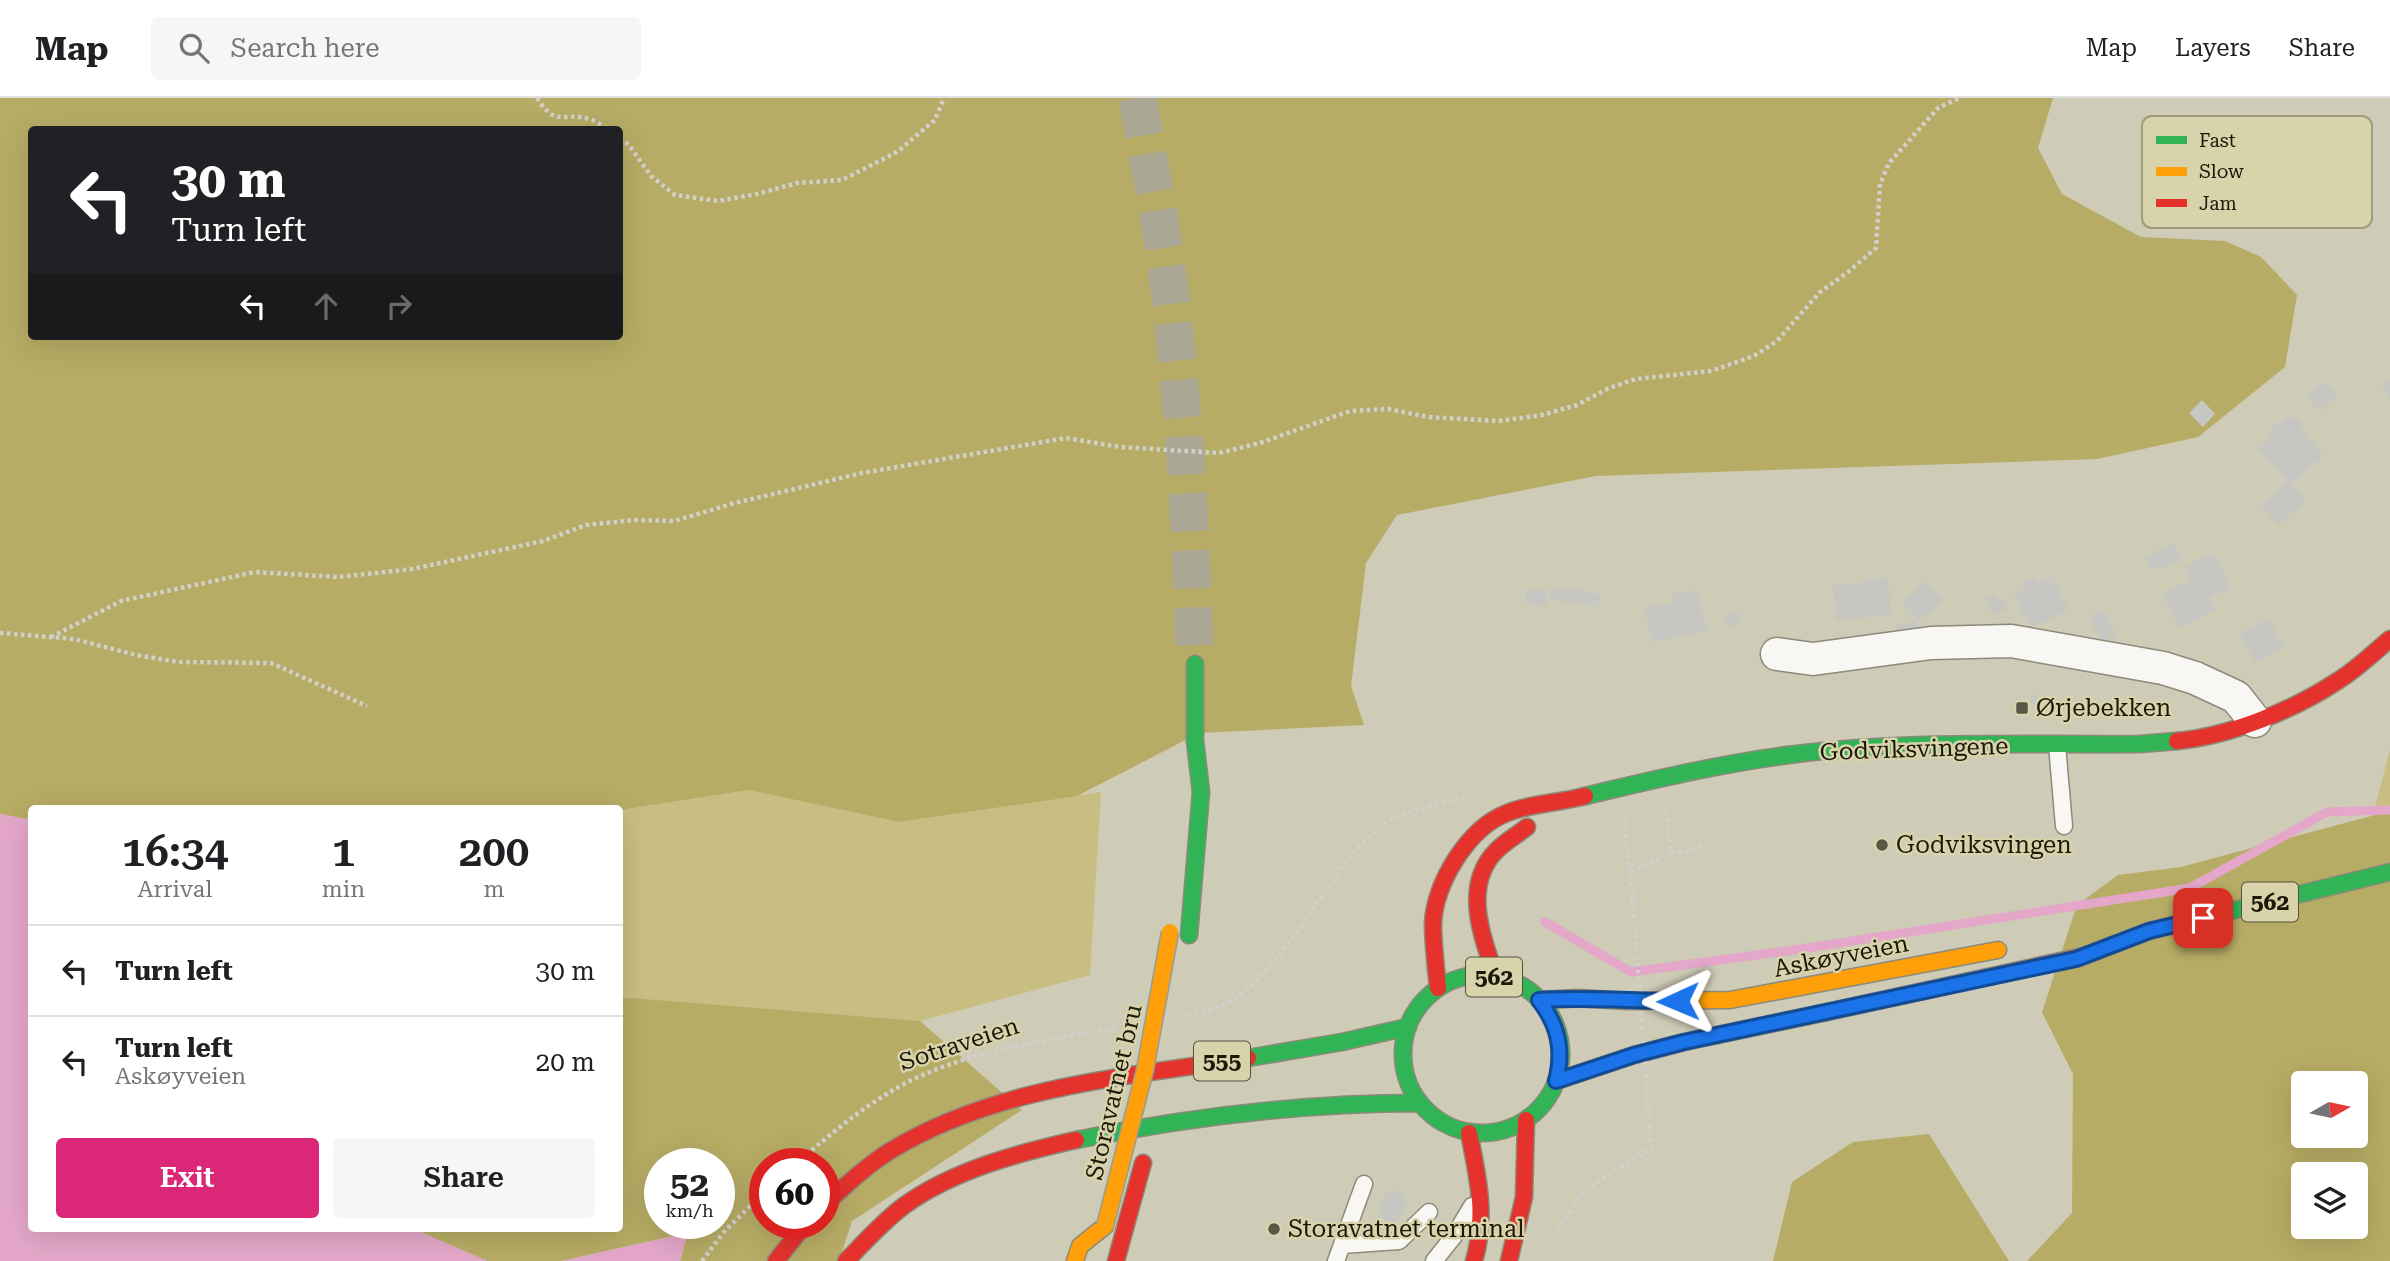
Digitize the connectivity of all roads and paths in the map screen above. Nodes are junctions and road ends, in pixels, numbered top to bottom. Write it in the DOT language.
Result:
graph roads {
  1 [pos="537,98"];
  2 [pos="944,98"];
  3 [pos="1959,98"];
  4 [pos="602,126"];
  5 [pos="623,140"];
  6 [pos="0,634"];
  7 [pos="51,637"];
  8 [pos="2390,639"];
  9 [pos="1777,654"];
  10 [pos="1195,664"];
  11 [pos="367,706"];
  12 [pos="2255,721"];
  13 [pos="1195,741"];
  14 [pos="2057,745"];
  15 [pos="1182,786"];
  16 [pos="1471,796"];
  17 [pos="1574,799"];
  18 [pos="1666,805"];
  19 [pos="1623,812"];
  20 [pos="2064,826"];
  21 [pos="1701,846"];
  22 [pos="1671,853"];
  23 [pos="1631,872"];
  24 [pos="2390,872"];
  25 [pos="1170,925"];
  26 [pos="2149,931"];
  27 [pos="2098,934"];
  28 [pos="1187,941"];
  29 [pos="2018,946"];
  30 [pos="1496,977"];
  31 [pos="1438,988"];
  32 [pos="1539,1000"];
  33 [pos="1207,1011"];
  34 [pos="1408,1027"];
  35 [pos="1119,1028"];
  36 [pos="1166,1056"];
  37 [pos="1556,1081"];
  38 [pos="1419,1103"];
  39 [pos="1526,1120"];
  40 [pos="1469,1133"];
  41 [pos="817,1148"];
  42 [pos="1146,1151"];
  43 [pos="1364,1184"];
  44 [pos="840,1190"];
  45 [pos="1480,1191"];
  46 [pos="1152,1203"];
  47 [pos="749,1207"];
  48 [pos="1429,1212"];
  49 [pos="1105,1226"];
  50 [pos="793,1239"];
  51 [pos="1549,1244"];
  52 [pos="1342,1245"];
  53 [pos="1098,1250"];
  54 [pos="702,1261"];
  55 [pos="776,1261"];
  56 [pos="846,1261"];
  57 [pos="1075,1261"];
  58 [pos="1116,1261"];
  59 [pos="1336,1261"];
  60 [pos="1434,1261"];
  61 [pos="1474,1261"];
  62 [pos="1509,1261"];
  1 -- 4 [label="path"];
  2 -- 5 [label="path"];
  3 -- 7 [label="path"];
  6 -- 7 [label="path"];
  7 -- 11 [label="path"];
  8 -- 12 [label="main road, Godviksvingene"];
  9 -- 12 [label="street"];
  10 -- 13 [label="main road"];
  12 -- 14 [label="main road, Godviksvingene"];
  13 -- 15 [label="main road"];
  13 -- 28 [label="main road"];
  14 -- 17 [label="main road, Godviksvingene"];
  14 -- 20 [label="lane"];
  16 -- 33 [label="path"];
  17 -- 30 [label="main road, Godviksvingene"];
  17 -- 31 [label="main road, Godviksvingene"];
  18 -- 22 [label="path"];
  19 -- 23 [label="path"];
  21 -- 22 [label="path"];
  22 -- 23 [label="path"];
  23 -- 51 [label="path, bridge"];
  24 -- 26 [label="main road, Askøyveien / 562"];
  25 -- 49 [label="main road, Storavatnet bru, bridge"];
  26 -- 27 [label="main road, Askøyveien / 562"];
  26 -- 37 [label="main road, Askøyveien / 562"];
  29 -- 32 [label="main road, Askøyveien / 562"];
  30 -- 31 [label="main road, 562"];
  30 -- 32 [label="main road, 562"];
  31 -- 34 [label="main road, 562"];
  32 -- 37 [label="main road, 562"];
  34 -- 38 [label="main road, 562"];
  34 -- 44 [label="main road, 555"];
  35 -- 41 [label="path, Sotraveien"];
  36 -- 42 [label="main road, Storavatnet bru / 555"];
  37 -- 39 [label="main road, 562"];
  38 -- 40 [label="main road, 562"];
  38 -- 56 [label="main road, 555"];
  39 -- 40 [label="main road, 562"];
  39 -- 62 [label="main road"];
  40 -- 45 [label="main road"];
  42 -- 46 [label="main road, 555"];
  42 -- 58 [label="main road, Storavatnet bru / 555"];
  43 -- 52 [label="lane"];
  45 -- 60 [label="lane"];
  45 -- 61 [label="main road"];
  47 -- 54 [label="path"];
  48 -- 52 [label="lane"];
  49 -- 53 [label="main road, Storavatnet bru"];
  49 -- 57 [label="main road"];
  50 -- 55 [label="main road"];
  52 -- 59 [label="lane"];
}
